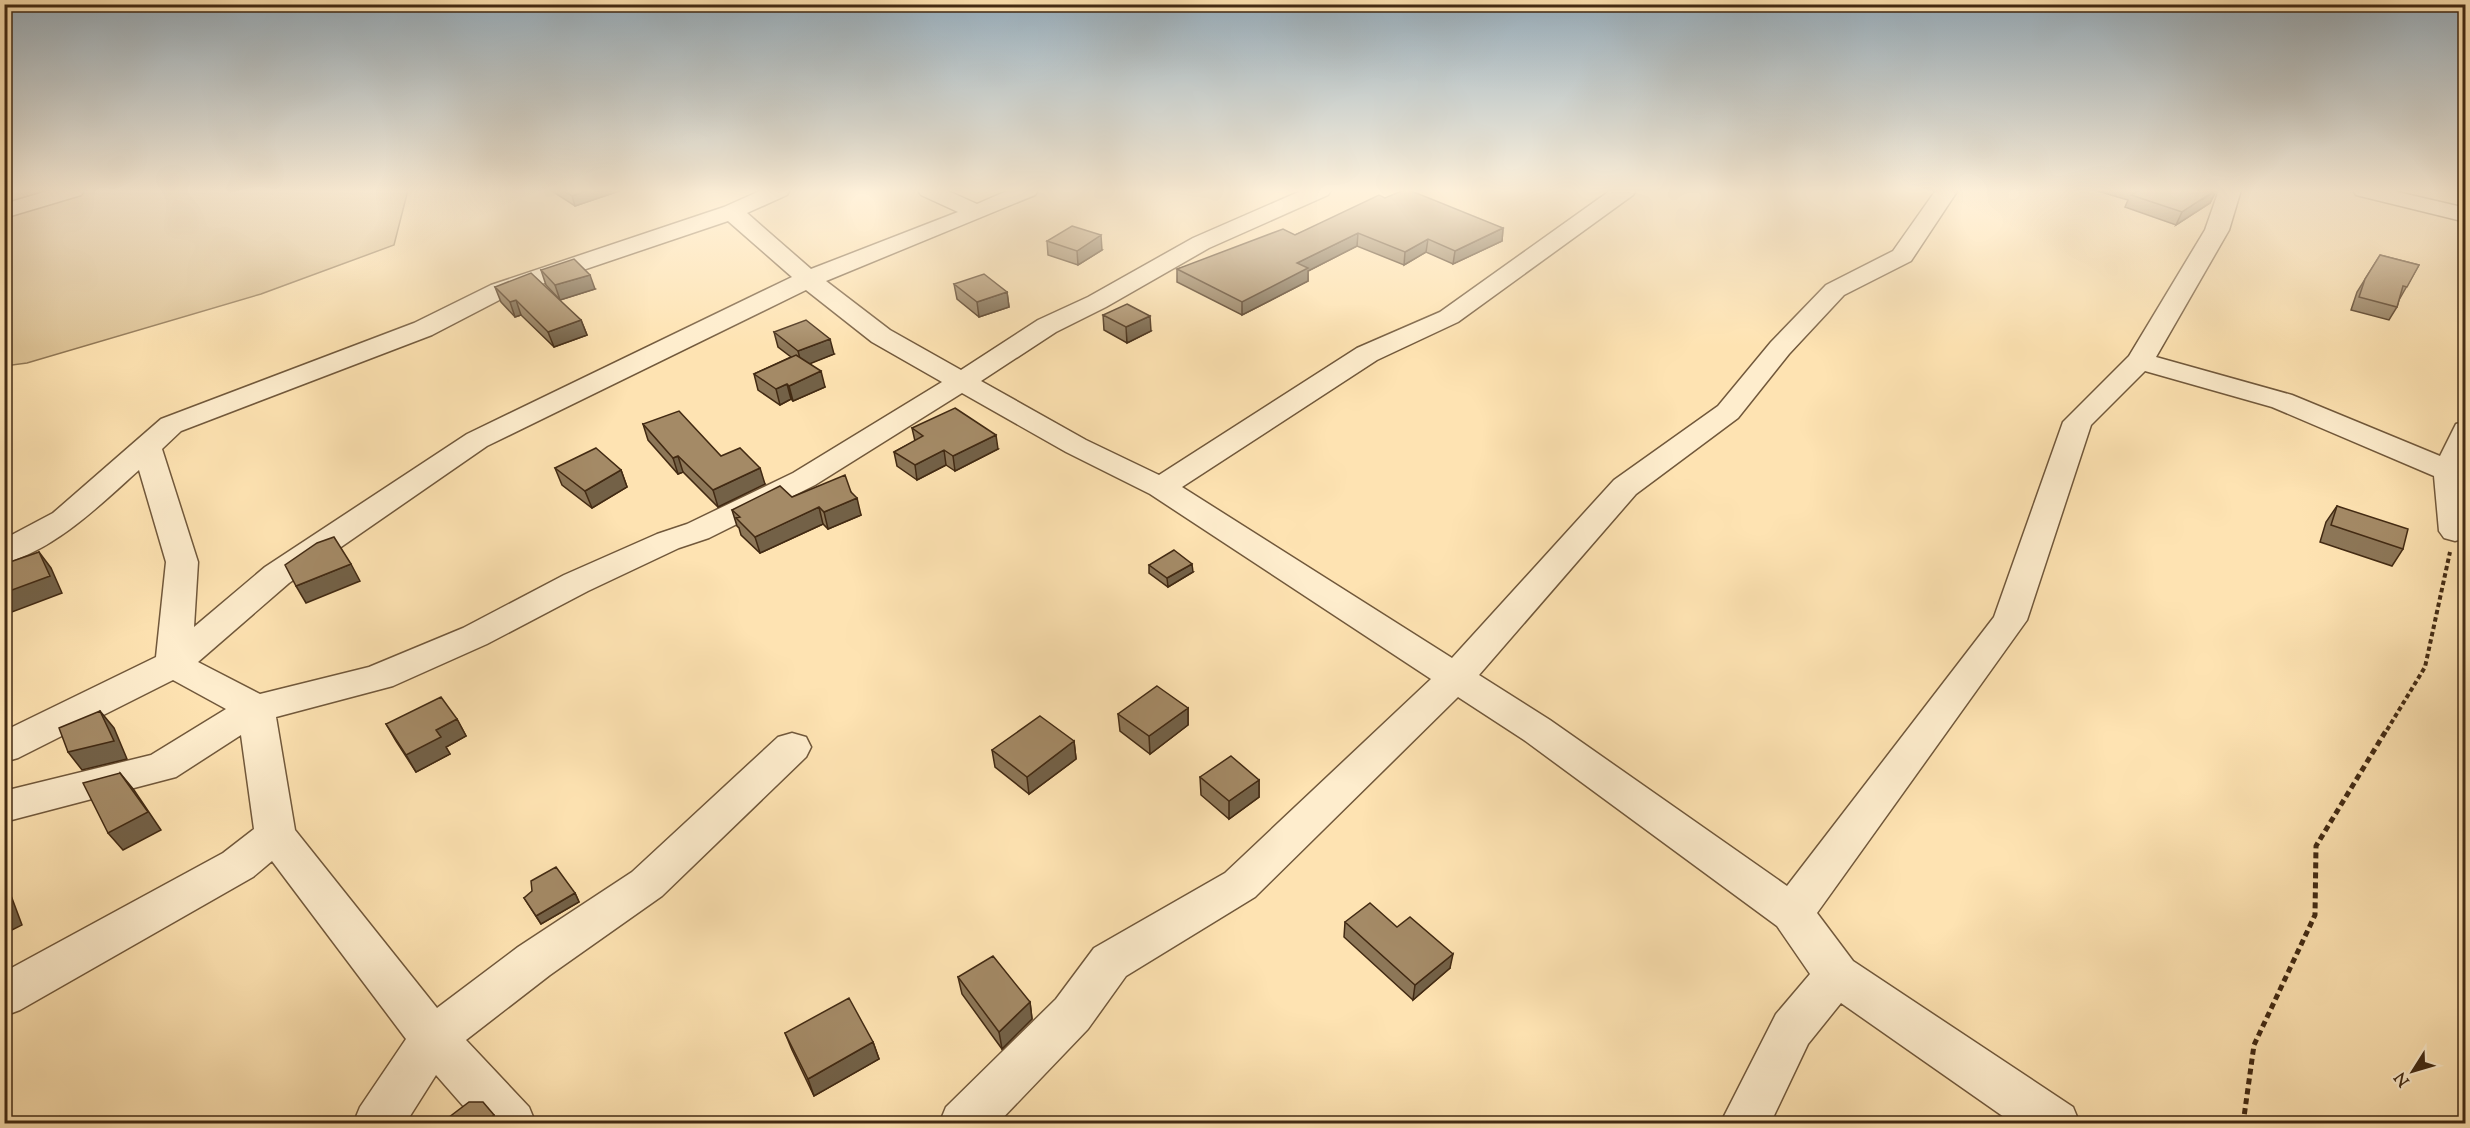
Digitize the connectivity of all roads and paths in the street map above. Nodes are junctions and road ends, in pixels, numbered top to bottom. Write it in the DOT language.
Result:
graph roads {
  1 [pos="642,243"];
  2 [pos="767,243"];
  3 [pos="900,243"];
  4 [pos="1202,243"];
  5 [pos="1551,243"];
  6 [pos="1911,243"];
  7 [pos="2210,243"];
  8 [pos="808,279"];
  9 [pos="2140,361"];
  10 [pos="961,382"];
  11 [pos="2466,430"];
  12 [pos="147,448"];
  13 [pos="2457,474"];
  14 [pos="1161,487"];
  15 [pos="2455,531"];
  16 [pos="4,553"];
  17 [pos="173,664"];
  18 [pos="1456,677"];
  19 [pos="256,708"];
  20 [pos="792,747"];
  21 [pos="4,748"];
  22 [pos="4,807"];
  23 [pos="275,835"];
  24 [pos="1792,913"];
  25 [pos="1837,975"];
  26 [pos="4,996"];
  27 [pos="433,1038"];
  28 [pos="377,1124"];
  29 [pos="512,1124"];
  30 [pos="963,1124"];
  31 [pos="1744,1124"];
  32 [pos="2056,1124"];
  33 [pos="2243,1124"];
  1 -- 12 [label="street"];
  2 -- 8 [label="street"];
  3 -- 8 [label="street"];
  4 -- 10 [label="street"];
  5 -- 14 [label="street"];
  6 -- 18 [label="street"];
  7 -- 9 [label="street"];
  8 -- 10 [label="street"];
  8 -- 17 [label="street"];
  9 -- 13 [label="street"];
  9 -- 24 [label="street"];
  10 -- 14 [label="street"];
  10 -- 19 [label="street"];
  11 -- 13 [label="street"];
  12 -- 16 [label="street"];
  12 -- 17 [label="street"];
  13 -- 15 [label="street"];
  14 -- 18 [label="street"];
  15 -- 33 [label="path"];
  17 -- 19 [label="street"];
  17 -- 21 [label="street"];
  18 -- 24 [label="street"];
  18 -- 30 [label="street"];
  19 -- 22 [label="street"];
  19 -- 23 [label="street"];
  20 -- 27 [label="street"];
  23 -- 26 [label="street"];
  23 -- 27 [label="street"];
  24 -- 25 [label="street"];
  25 -- 31 [label="street"];
  25 -- 32 [label="street"];
  27 -- 28 [label="street"];
  27 -- 29 [label="street"];
}
